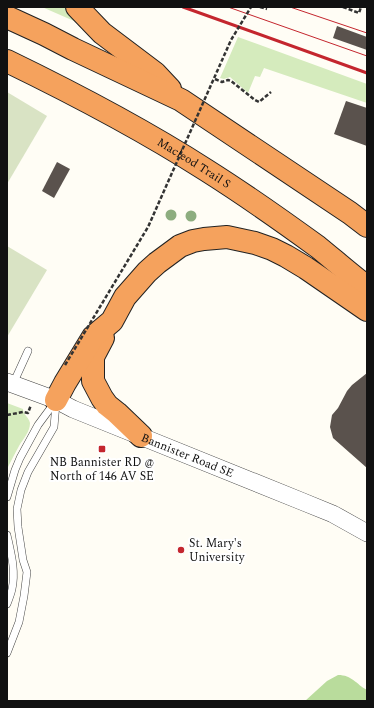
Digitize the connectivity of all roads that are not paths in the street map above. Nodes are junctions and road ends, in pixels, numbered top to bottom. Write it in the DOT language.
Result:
graph roads {
  1 [pos="77,7"];
  2 [pos="7,17"];
  3 [pos="7,61"];
  4 [pos="181,100"];
  5 [pos="367,226"];
  6 [pos="367,287"];
  7 [pos="367,310"];
  8 [pos="112,321"];
  9 [pos="28,351"];
  10 [pos="10,383"];
  11 [pos="56,400"];
  12 [pos="141,436"];
  13 [pos="7,497"];
  14 [pos="367,533"];
  15 [pos="7,535"];
  16 [pos="7,604"];
  17 [pos="7,653"];
  1 -- 4 [label="highway"];
  2 -- 4 [label="highway"];
  3 -- 6 [label="highway, Macleod Trail S"];
  4 -- 5 [label="highway"];
  7 -- 8 [label="highway"];
  8 -- 11 [label="highway"];
  8 -- 12 [label="highway"];
  9 -- 10 [label="lane"];
  10 -- 11 [label="street, Bannister Road SE"];
  11 -- 12 [label="street, Bannister Road SE"];
  11 -- 13 [label="lane"];
  11 -- 17 [label="lane"];
  12 -- 14 [label="street, Bannister Road SE"];
  15 -- 16 [label="lane"];
}
